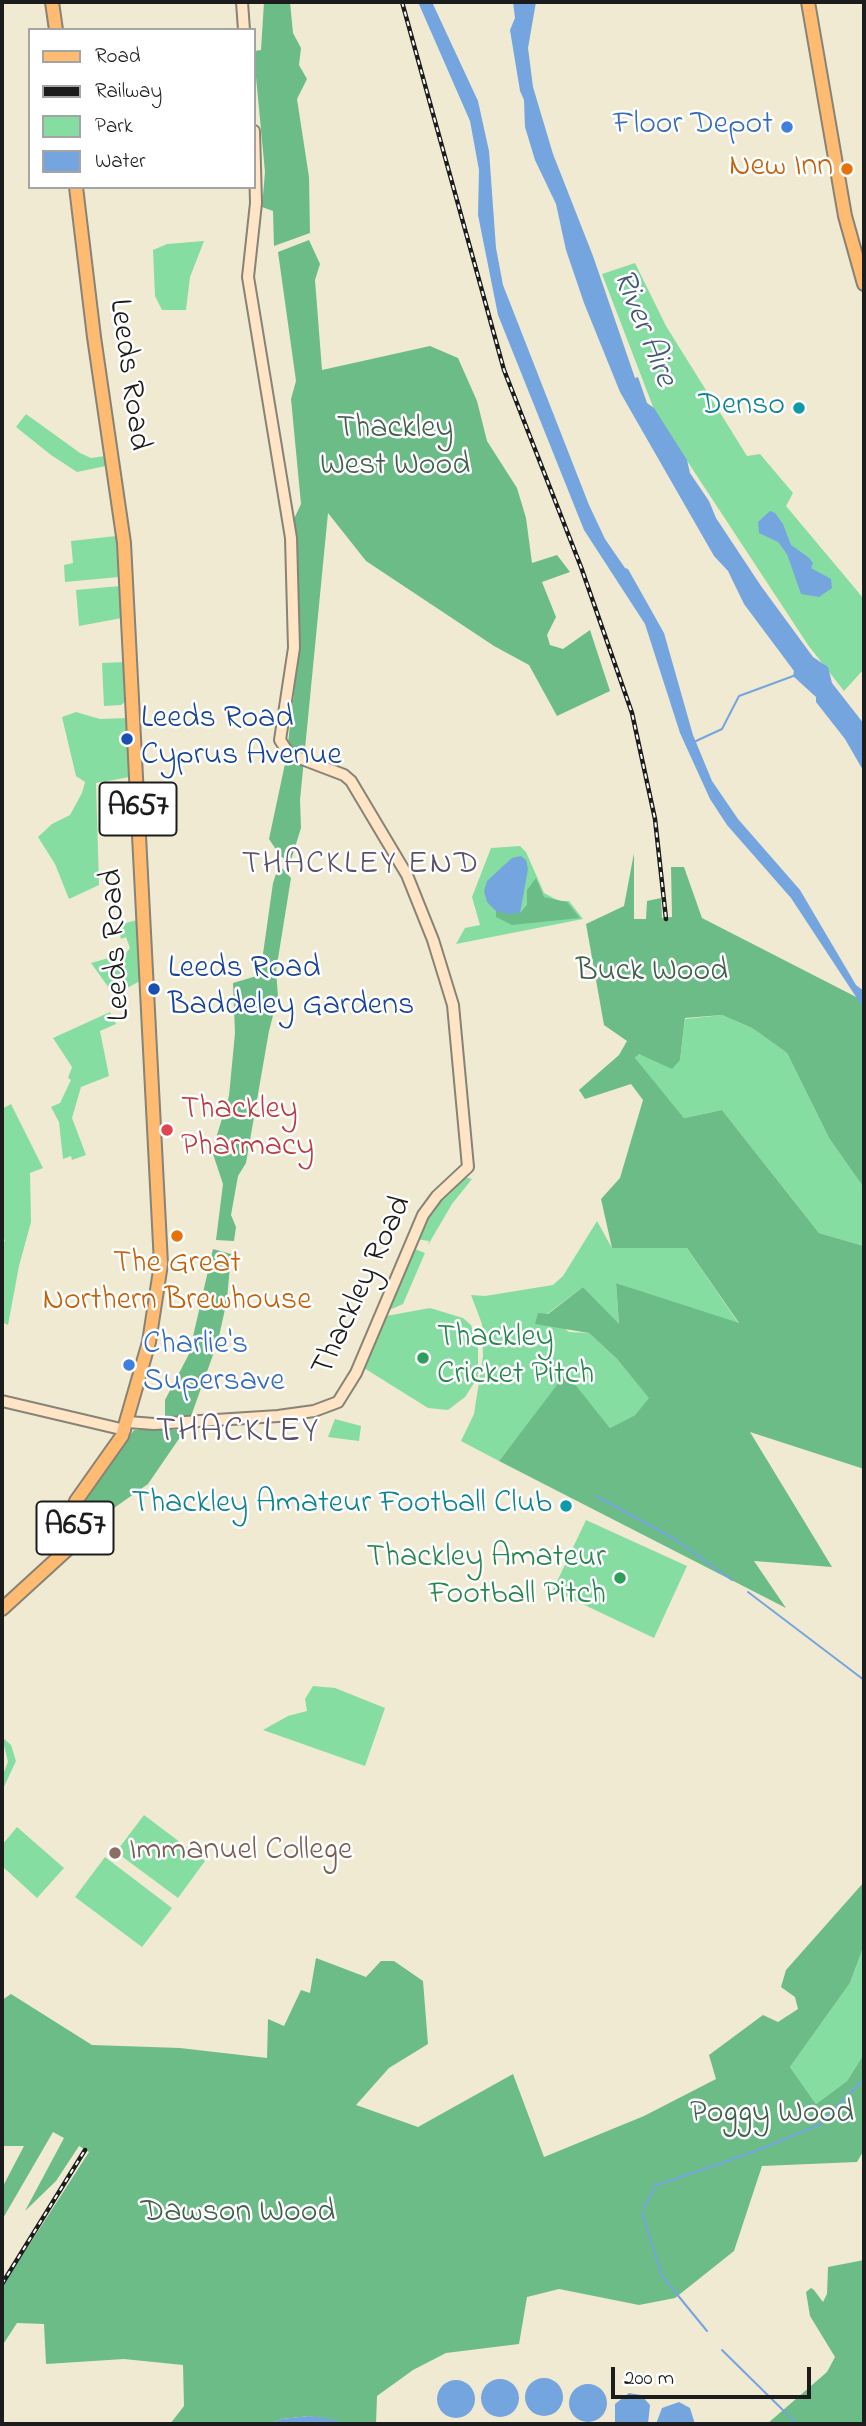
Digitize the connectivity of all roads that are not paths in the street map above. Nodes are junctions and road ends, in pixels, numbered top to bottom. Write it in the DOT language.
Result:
graph roads {
  1 [pos="52,2"];
  2 [pos="242,2"];
  3 [pos="807,2"];
  4 [pos="56,28"];
  5 [pos="244,28"];
  6 [pos="76,189"];
  7 [pos="256,189"];
  8 [pos="864,284"];
  9 [pos="2,1401"];
  10 [pos="126,1426"];
  11 [pos="2,1609"];
  1 -- 4 [label="main road"];
  2 -- 5 [label="street"];
  3 -- 8 [label="main road"];
  6 -- 10 [label="main road, Leeds Road / A657"];
  7 -- 10 [label="street, Thackley Road"];
  9 -- 10 [label="street"];
  10 -- 11 [label="main road, Leeds Road / A657"];
}
